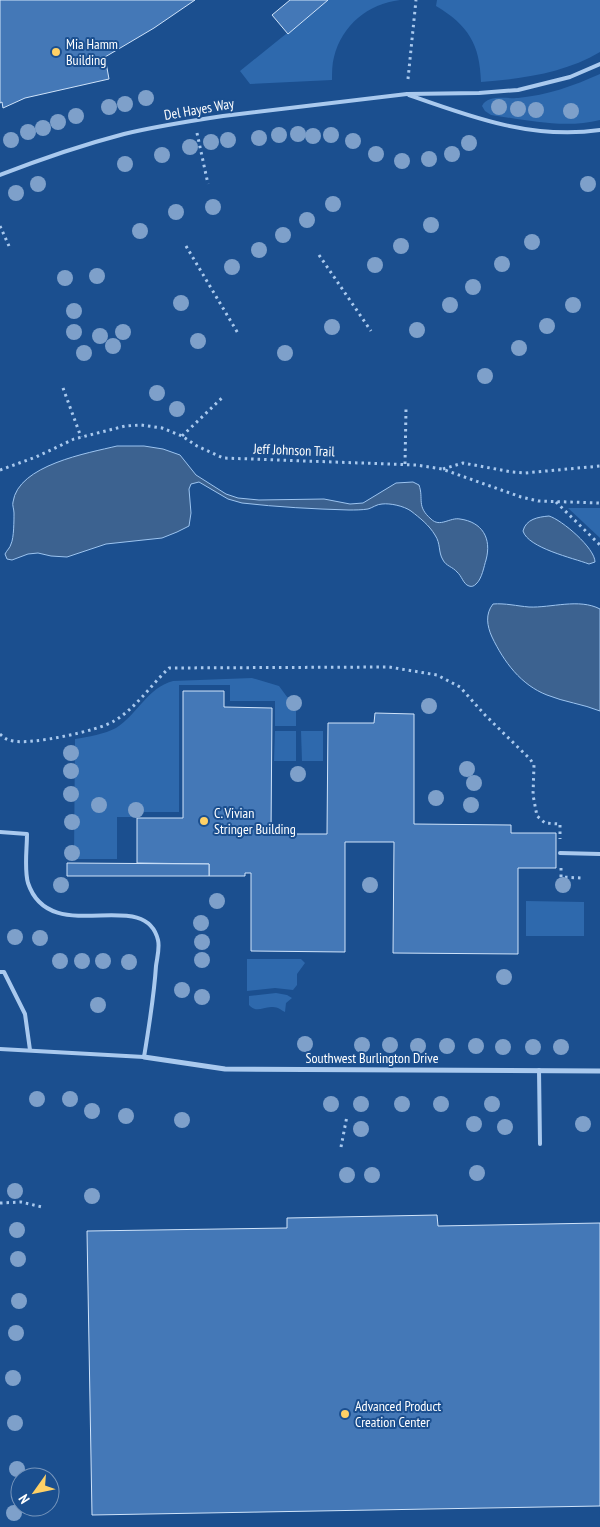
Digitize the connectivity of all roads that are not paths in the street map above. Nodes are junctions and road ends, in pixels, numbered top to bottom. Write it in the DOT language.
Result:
graph roads {
  1 [pos="600,64"];
  2 [pos="407,94"];
  3 [pos="600,130"];
  4 [pos="0,174"];
  5 [pos="0,832"];
  6 [pos="560,853"];
  7 [pos="600,854"];
  8 [pos="0,972"];
  9 [pos="0,1049"];
  10 [pos="30,1050"];
  11 [pos="144,1057"];
  12 [pos="538,1070"];
  13 [pos="600,1070"];
  14 [pos="540,1144"];
  1 -- 2 [label="lane, Del Hayes Way"];
  2 -- 3 [label="lane, Del Hayes Way"];
  2 -- 4 [label="lane, Del Hayes Way"];
  5 -- 11 [label="lane"];
  6 -- 7 [label="lane"];
  8 -- 10 [label="lane"];
  9 -- 10 [label="lane"];
  10 -- 11 [label="lane"];
  11 -- 12 [label="street, Southwest Burlington Drive"];
  12 -- 13 [label="street, Southwest Burlington Drive"];
  12 -- 14 [label="lane"];
}
